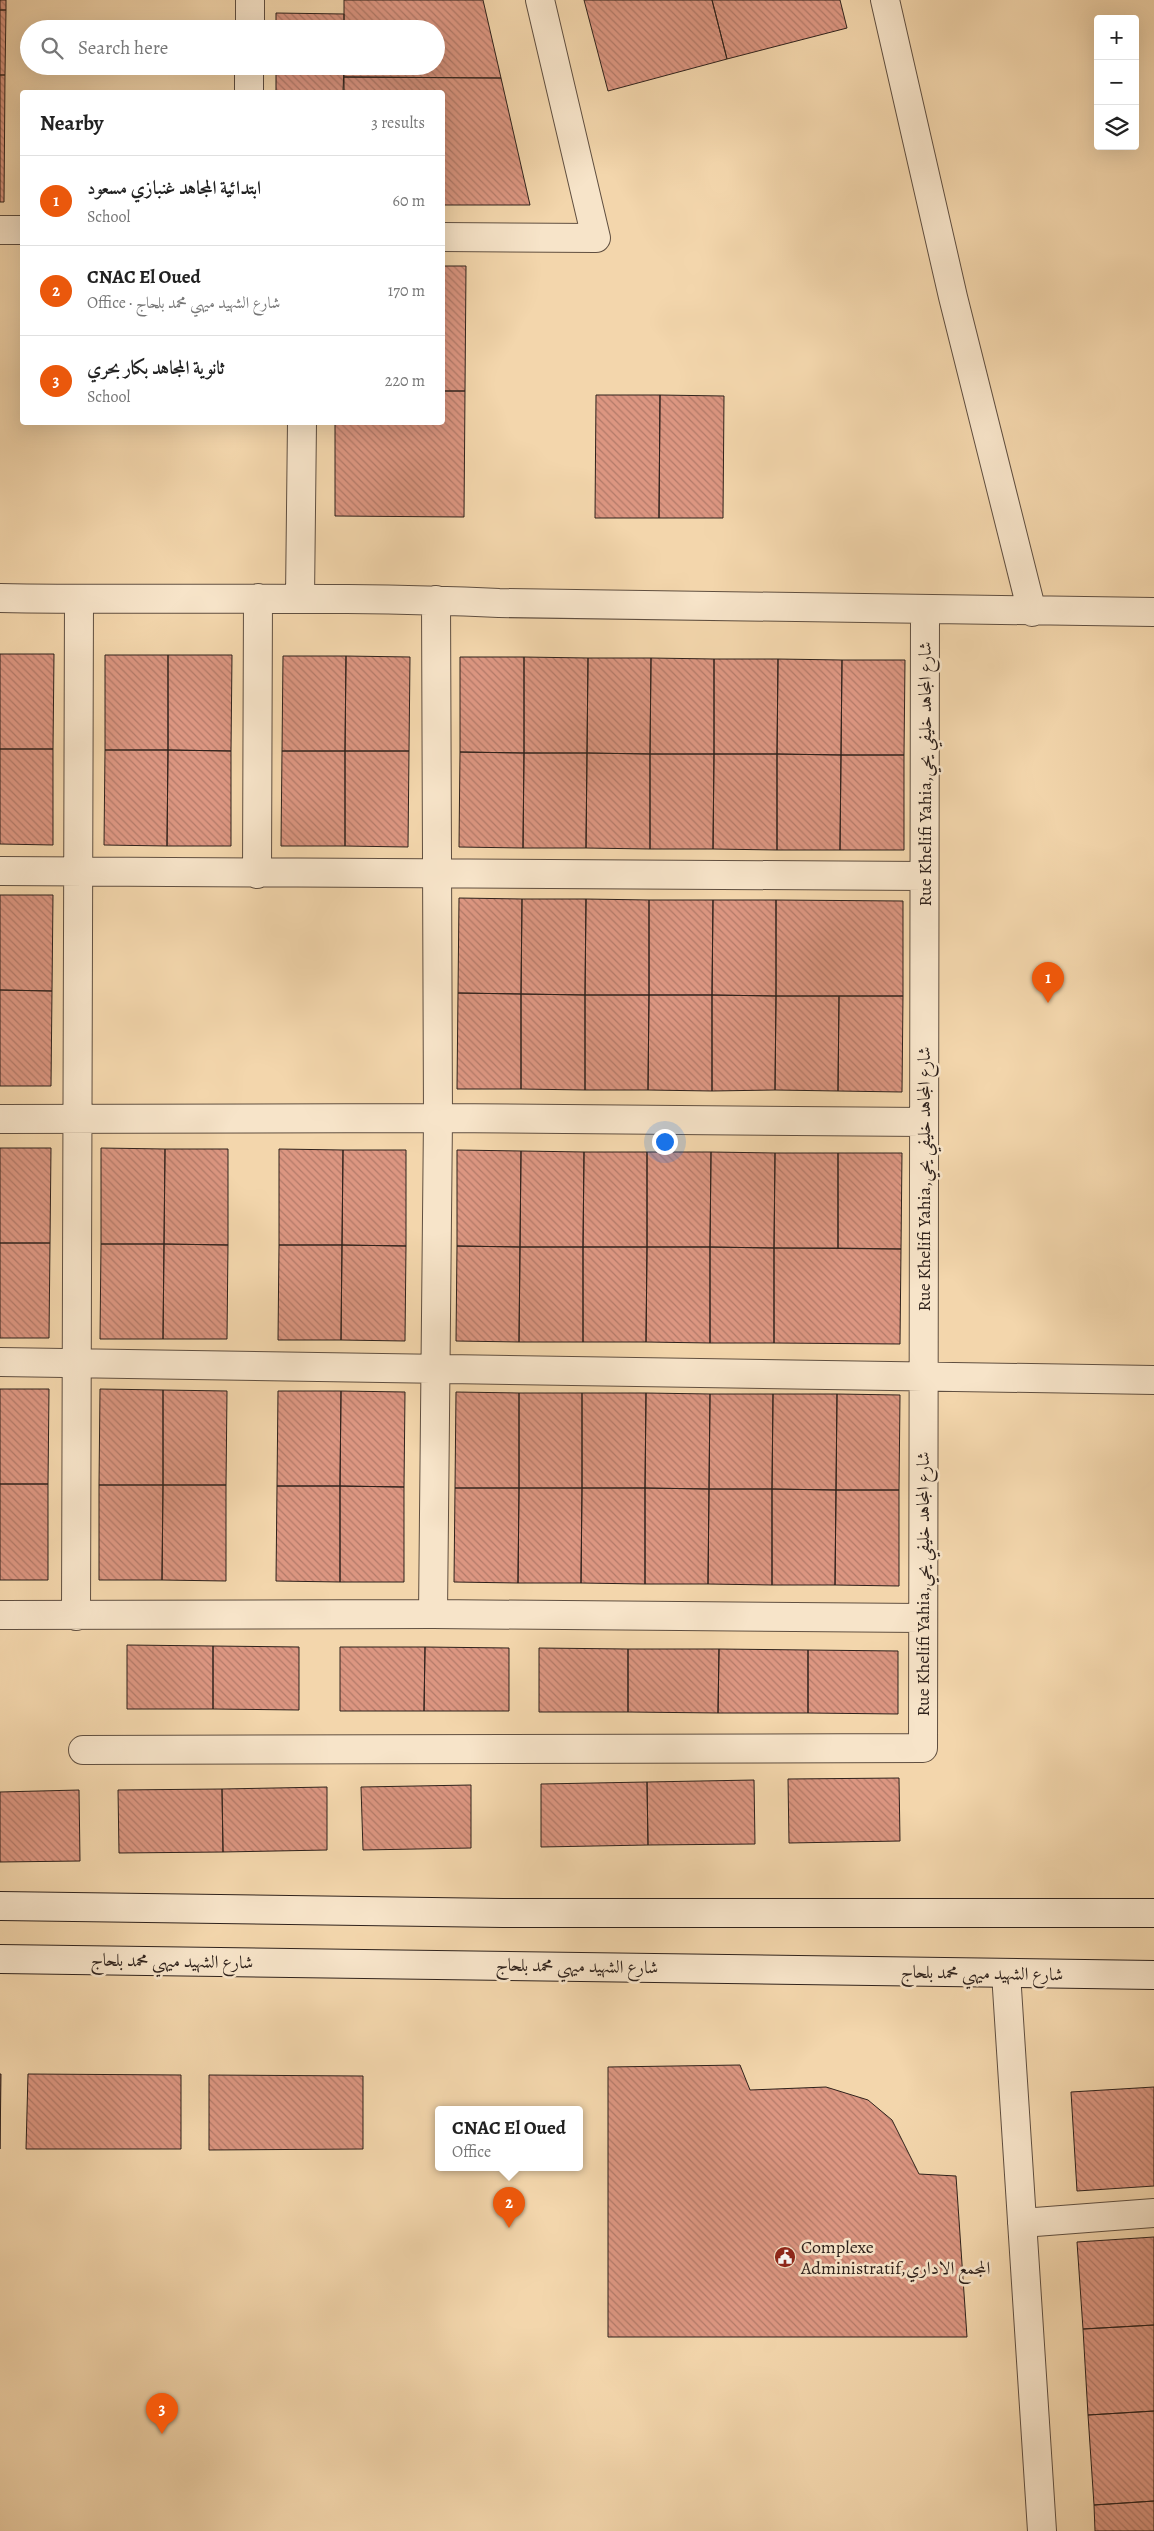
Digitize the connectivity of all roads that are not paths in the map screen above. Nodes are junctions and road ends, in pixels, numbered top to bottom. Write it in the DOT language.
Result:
graph roads {
  1 [pos="250,0"];
  2 [pos="540,0"];
  3 [pos="885,0"];
  4 [pos="250,20"];
  5 [pos="249,75"];
  6 [pos="249,90"];
  7 [pos="0,230"];
  8 [pos="20,230"];
  9 [pos="445,237"];
  10 [pos="302,425"];
  11 [pos="0,598"];
  12 [pos="258,598"];
  13 [pos="300,598"];
  14 [pos="79,599"];
  15 [pos="436,600"];
  16 [pos="926,610"];
  17 [pos="1032,612"];
  18 [pos="1154,612"];
  19 [pos="0,871"];
  20 [pos="77,871"];
  21 [pos="257,874"];
  22 [pos="435,874"];
  23 [pos="924,876"];
  24 [pos="438,1118"];
  25 [pos="0,1119"];
  26 [pos="78,1120"];
  27 [pos="924,1122"];
  28 [pos="0,1362"];
  29 [pos="76,1362"];
  30 [pos="434,1369"];
  31 [pos="924,1376"];
  32 [pos="1154,1380"];
  33 [pos="433,1614"];
  34 [pos="0,1615"];
  35 [pos="76,1616"];
  36 [pos="922,1618"];
  37 [pos="83,1750"];
  38 [pos="0,1906"];
  39 [pos="1154,1913"];
  40 [pos="0,1959"];
  41 [pos="1006,1973"];
  42 [pos="1154,1975"];
  43 [pos="1154,2213"];
  44 [pos="1022,2223"];
  45 [pos="1042,2531"];
  1 -- 4 [label="street"];
  2 -- 9 [label="street"];
  3 -- 17 [label="street"];
  5 -- 6 [label="street"];
  7 -- 8 [label="street"];
  10 -- 13 [label="street"];
  11 -- 14 [label="street"];
  12 -- 13 [label="street"];
  12 -- 14 [label="street"];
  12 -- 21 [label="street"];
  13 -- 15 [label="street"];
  14 -- 20 [label="street"];
  15 -- 16 [label="street"];
  15 -- 22 [label="street"];
  16 -- 17 [label="street"];
  16 -- 23 [label="street, Rue Khelifi Yahia,شارع المجاهد خليفي يحي"];
  17 -- 18 [label="street"];
  19 -- 20 [label="street"];
  20 -- 21 [label="street"];
  20 -- 26 [label="street"];
  21 -- 22 [label="street"];
  22 -- 23 [label="street"];
  22 -- 24 [label="street"];
  23 -- 27 [label="street, Rue Khelifi Yahia,شارع المجاهد خليفي يحي"];
  24 -- 26 [label="street"];
  24 -- 27 [label="street"];
  24 -- 30 [label="street"];
  25 -- 26 [label="street"];
  26 -- 29 [label="street"];
  27 -- 31 [label="street, Rue Khelifi Yahia,شارع المجاهد خليفي يحي"];
  28 -- 29 [label="street"];
  29 -- 30 [label="street"];
  29 -- 35 [label="street"];
  30 -- 31 [label="street"];
  30 -- 33 [label="street"];
  31 -- 32 [label="street"];
  31 -- 36 [label="street, Rue Khelifi Yahia,شارع المجاهد خليفي يحي"];
  33 -- 35 [label="street"];
  33 -- 36 [label="street"];
  34 -- 35 [label="street"];
  36 -- 37 [label="street, Rue Khelifi Yahia,شارع المجاهد خليفي يحي"];
  38 -- 39 [label="street"];
  40 -- 41 [label="street, شارع الشهيد ميهي محمد بلحاج"];
  41 -- 42 [label="street, شارع الشهيد ميهي محمد بلحاج"];
  41 -- 44 [label="street"];
  43 -- 44 [label="street"];
  44 -- 45 [label="street"];
}
